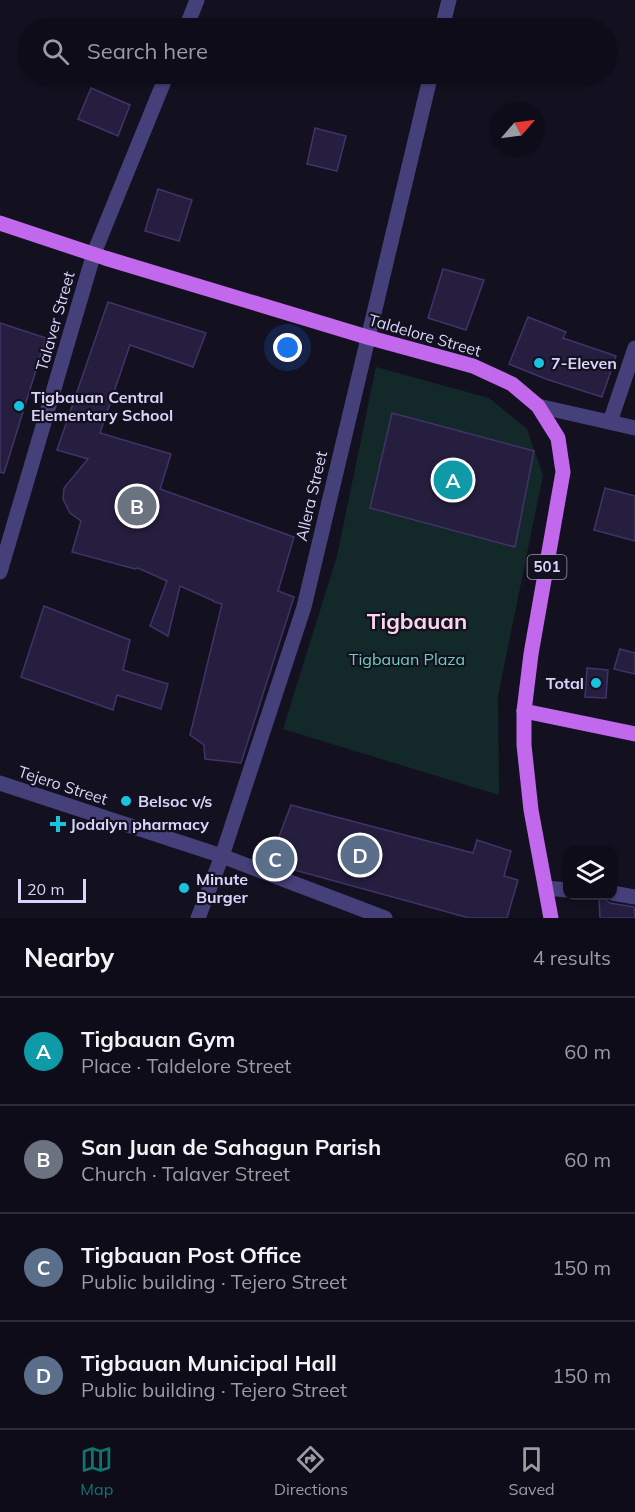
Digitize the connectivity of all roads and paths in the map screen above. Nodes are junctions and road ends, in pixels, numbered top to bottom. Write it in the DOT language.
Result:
graph roads {
  1 [pos="197,0"];
  2 [pos="449,0"];
  3 [pos="190,18"];
  4 [pos="444,18"];
  5 [pos="163,84"];
  6 [pos="429,84"];
  7 [pos="0,223"];
  8 [pos="94,254"];
  9 [pos="367,337"];
  10 [pos="635,348"];
  11 [pos="538,406"];
  12 [pos="610,422"];
  13 [pos="635,428"];
  14 [pos="0,572"];
  15 [pos="524,711"];
  16 [pos="635,734"];
  17 [pos="0,783"];
  18 [pos="222,856"];
  19 [pos="546,888"];
  20 [pos="563,890"];
  21 [pos="617,895"];
  22 [pos="635,897"];
  23 [pos="198,918"];
  24 [pos="385,918"];
  25 [pos="551,918"];
  1 -- 3 [label="street"];
  2 -- 4 [label="street"];
  5 -- 8 [label="street, Talaver Street"];
  6 -- 9 [label="street, Allera Street"];
  7 -- 8 [label="main road, Taldelore Street / 501"];
  8 -- 9 [label="main road, Taldelore Street / 501"];
  8 -- 14 [label="street, Talaver Street"];
  9 -- 11 [label="main road, Taldelore Street / 501"];
  9 -- 18 [label="street, Allera Street"];
  10 -- 12 [label="street"];
  11 -- 12 [label="street"];
  11 -- 15 [label="main road, Taldelore Street / 501"];
  12 -- 13 [label="street"];
  15 -- 16 [label="main road"];
  15 -- 19 [label="main road, Taldelore Street / 501"];
  17 -- 18 [label="street, Tejero Street"];
  18 -- 23 [label="street, Allera Street"];
  18 -- 24 [label="street, Tejero Street"];
  19 -- 20 [label="street"];
  19 -- 25 [label="main road, Taldelore Street / 501"];
  21 -- 22 [label="street"];
}
